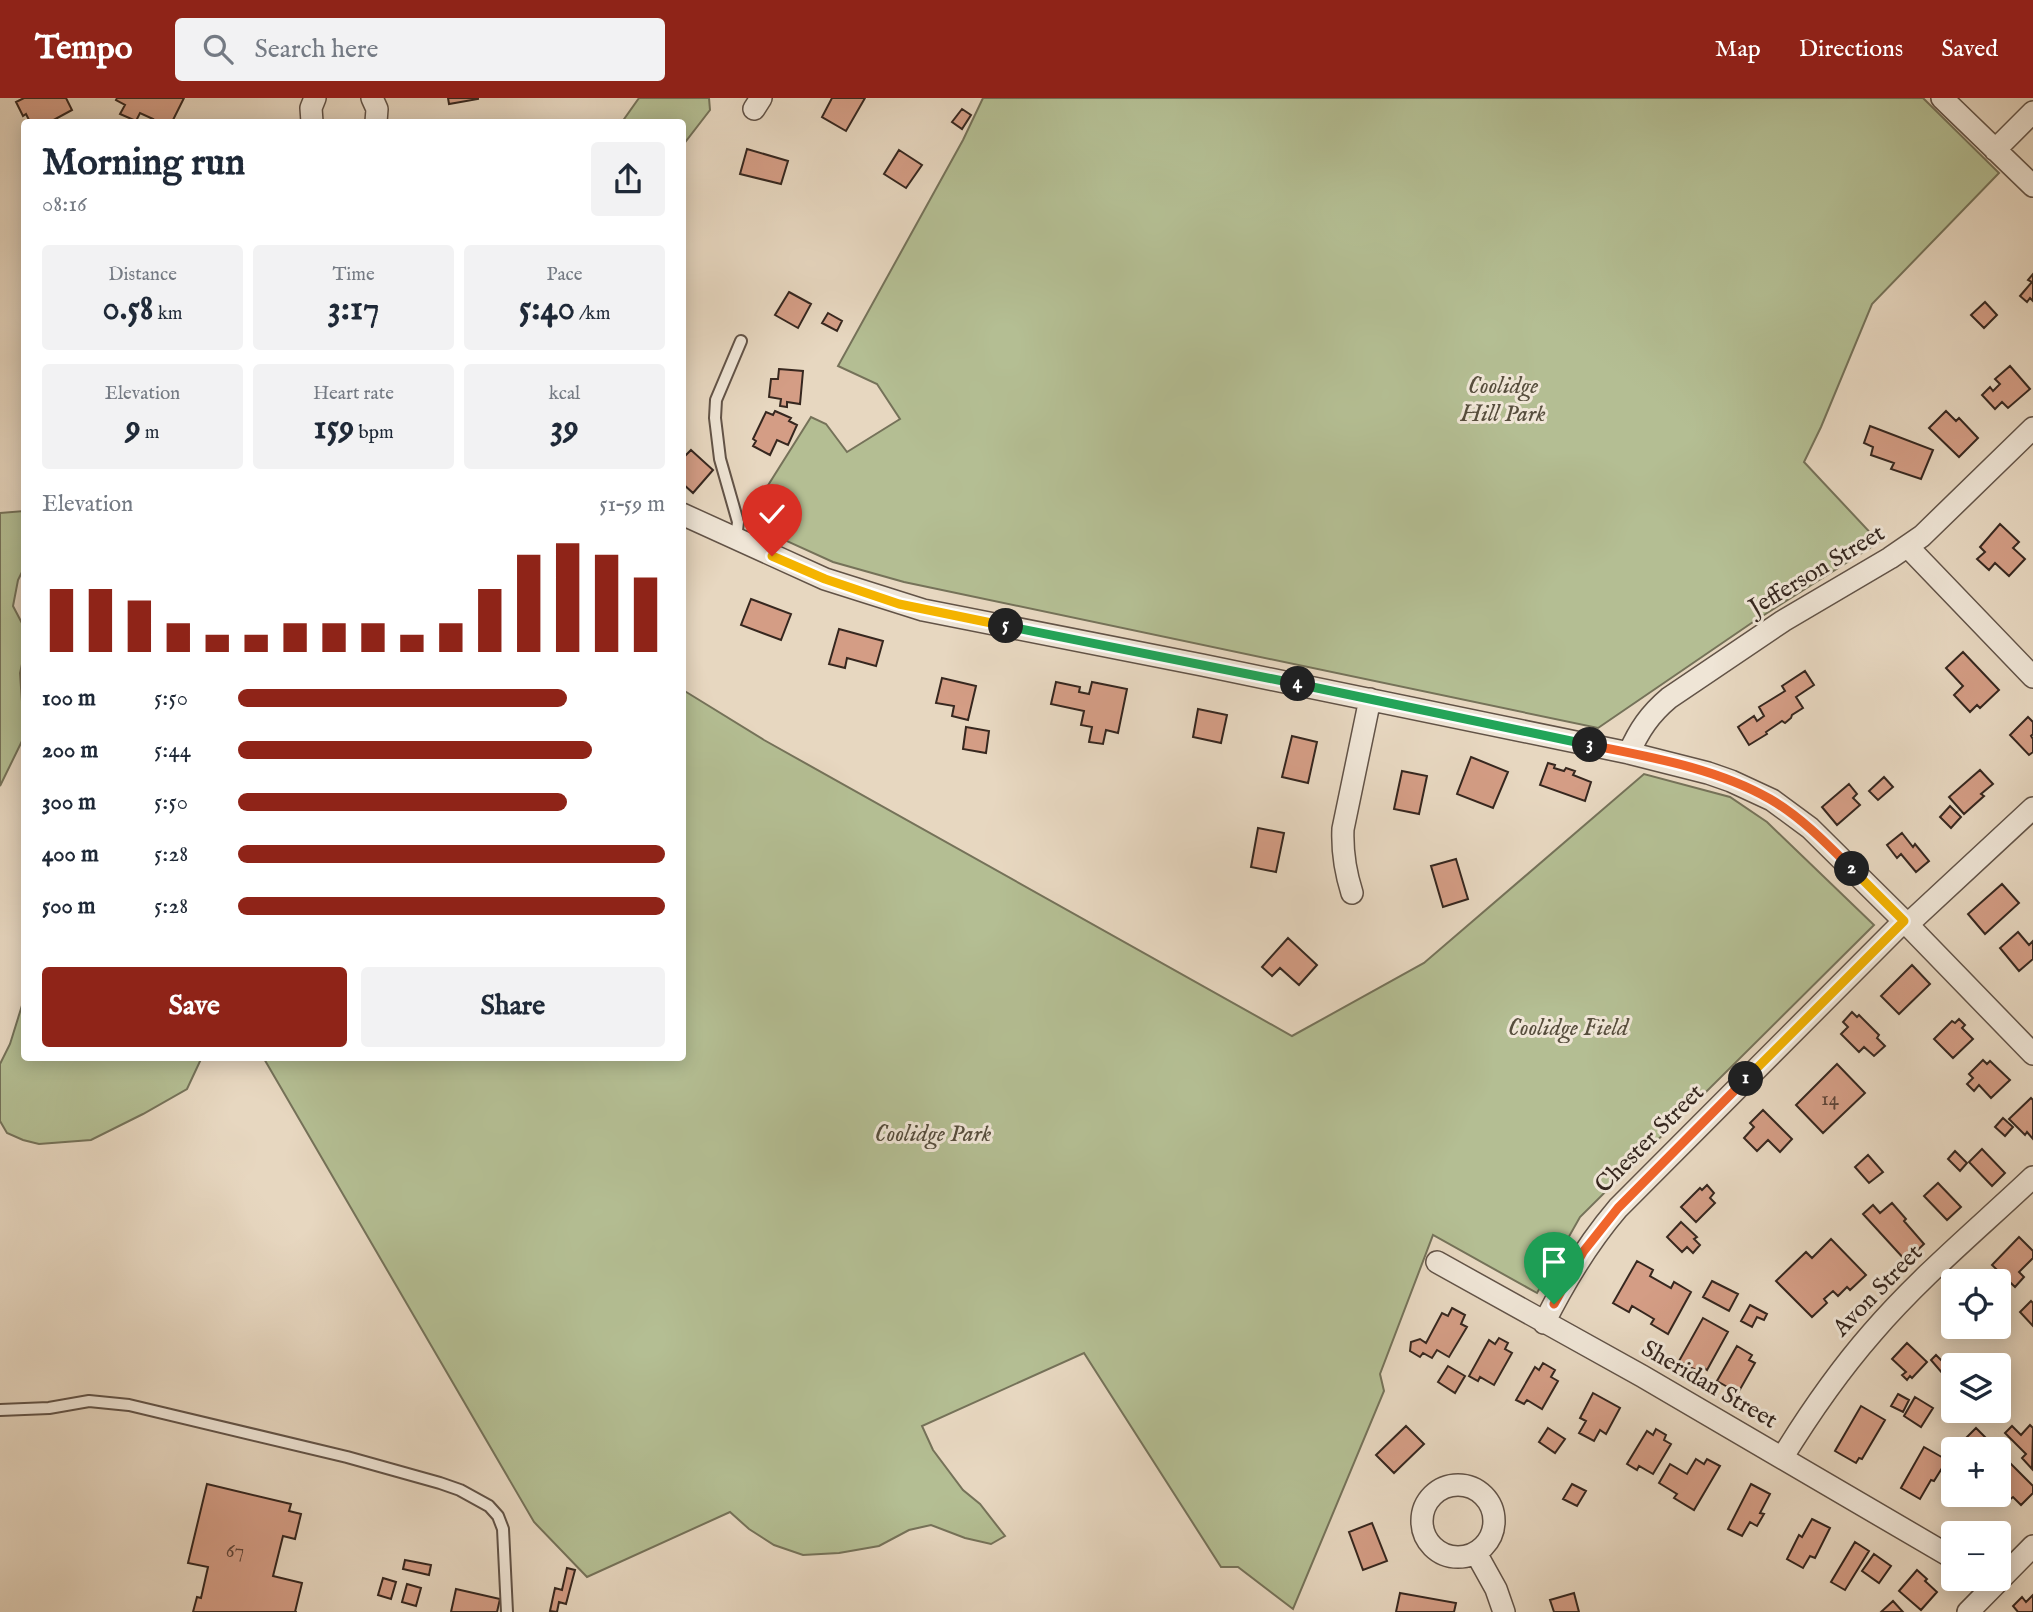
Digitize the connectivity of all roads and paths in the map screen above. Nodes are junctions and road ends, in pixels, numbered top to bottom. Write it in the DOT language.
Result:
graph roads {
  1 [pos="315,98"];
  2 [pos="372,98"];
  3 [pos="1942,98"];
  4 [pos="2033,112"];
  5 [pos="312,119"];
  6 [pos="376,119"];
  7 [pos="1995,150"];
  8 [pos="2033,186"];
  9 [pos="741,341"];
  10 [pos="2033,428"];
  11 [pos="686,516"];
  12 [pos="736,539"];
  13 [pos="1908,547"];
  14 [pos="2033,677"];
  15 [pos="1370,699"];
  16 [pos="1629,753"];
  17 [pos="2033,808"];
  18 [pos="1352,893"];
  19 [pos="1906,923"];
  20 [pos="2033,1054"];
  21 [pos="2033,1177"];
  22 [pos="1437,1262"];
  23 [pos="1545,1323"];
  24 [pos="0,1410"];
  25 [pos="1782,1458"];
  26 [pos="2033,1546"];
  27 [pos="1941,1551"];
  28 [pos="1476,1553"];
  29 [pos="2011,1564"];
  30 [pos="1982,1591"];
  31 [pos="507,1612"];
  32 [pos="1504,1612"];
  33 [pos="1968,1612"];
  1 -- 5 [label="street"];
  2 -- 6 [label="street"];
  3 -- 7 [label="street"];
  4 -- 7 [label="street"];
  7 -- 8 [label="street"];
  9 -- 12 [label="lane"];
  10 -- 13 [label="street, Jefferson Street"];
  11 -- 12 [label="street"];
  12 -- 15 [label="street"];
  13 -- 14 [label="street"];
  13 -- 16 [label="street, Jefferson Street"];
  15 -- 16 [label="street"];
  15 -- 18 [label="street"];
  16 -- 19 [label="street"];
  17 -- 19 [label="street, Chester Street"];
  19 -- 20 [label="street"];
  19 -- 23 [label="street, Chester Street"];
  21 -- 25 [label="street, Avon Street"];
  22 -- 23 [label="street, Sheridan Street"];
  23 -- 25 [label="street, Sheridan Street"];
  24 -- 31 [label="lane"];
  25 -- 27 [label="street, Sheridan Street"];
  26 -- 29 [label="street"];
  28 -- 32 [label="street"];
  30 -- 33 [label="street"];
}
